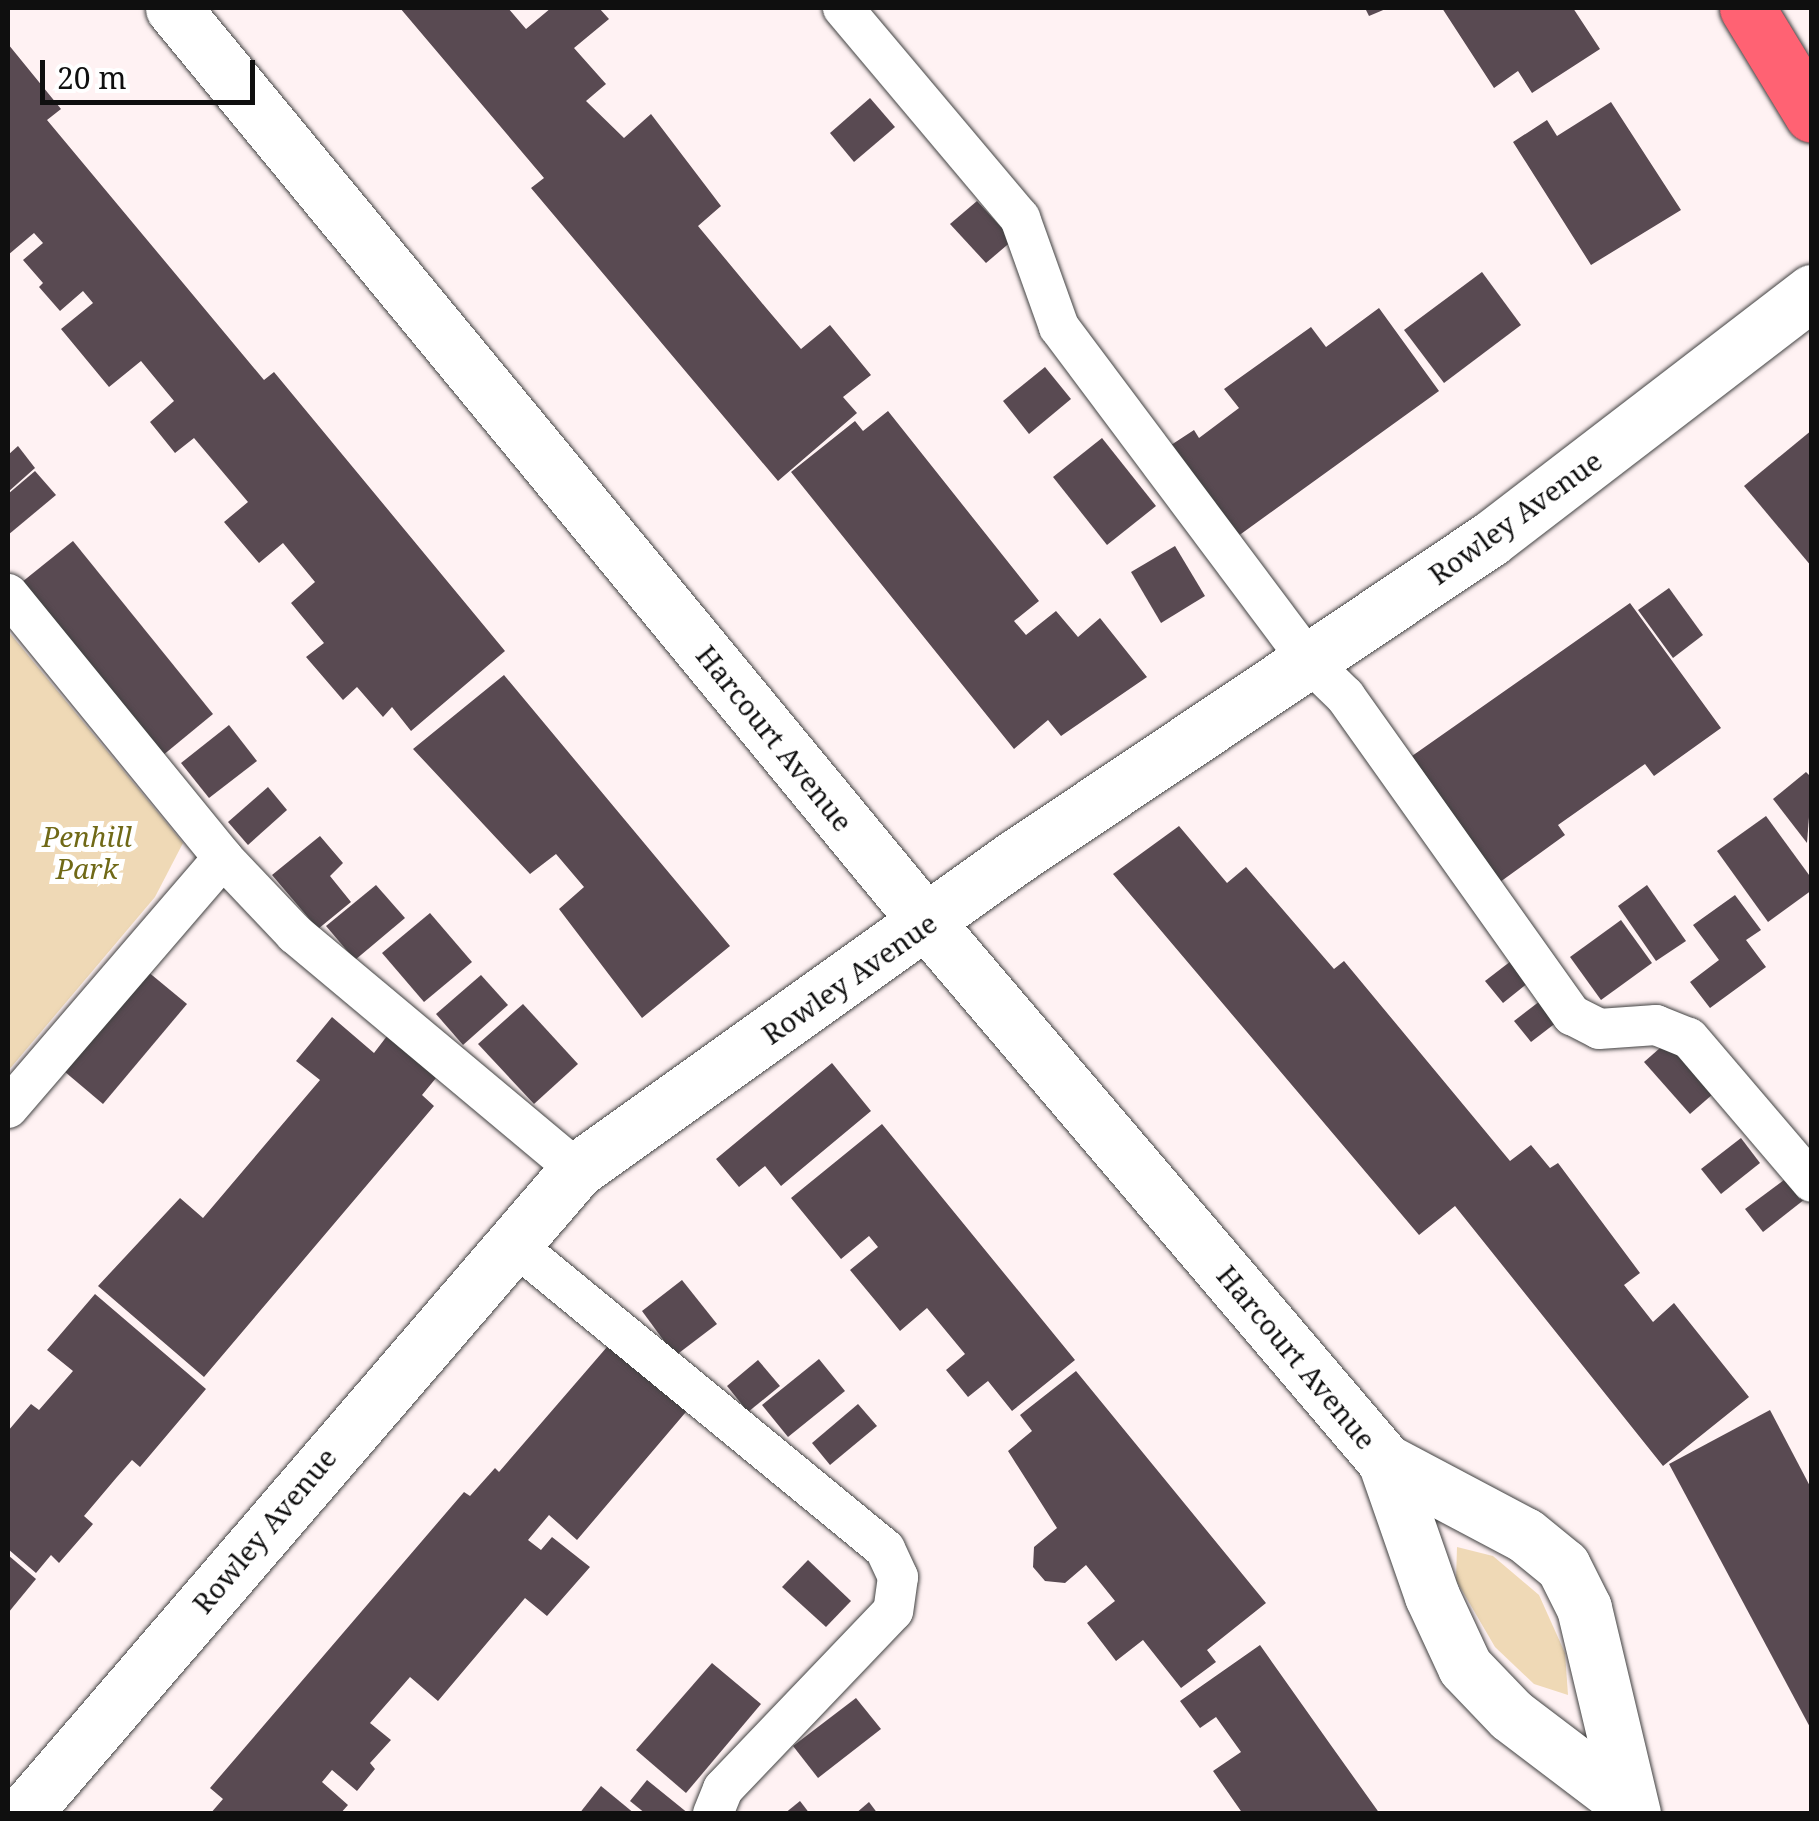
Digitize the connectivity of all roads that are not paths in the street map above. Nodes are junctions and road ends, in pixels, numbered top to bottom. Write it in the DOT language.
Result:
graph roads {
  1 [pos="173,8"];
  2 [pos="843,8"];
  3 [pos="1746,8"];
  4 [pos="1812,116"];
  5 [pos="1812,292"];
  6 [pos="8,594"];
  7 [pos="1310,662"];
  8 [pos="223,858"];
  9 [pos="928,924"];
  10 [pos="8,1108"];
  11 [pos="577,1170"];
  12 [pos="1812,1182"];
  13 [pos="510,1241"];
  14 [pos="1386,1461"];
  15 [pos="1630,1808"];
  16 [pos="23,1814"];
  17 [pos="712,1814"];
  1 -- 9 [label="street, Harcourt Avenue"];
  2 -- 7 [label="lane"];
  3 -- 4 [label="main road"];
  5 -- 7 [label="street, Rowley Avenue"];
  6 -- 8 [label="lane"];
  7 -- 9 [label="street, Rowley Avenue"];
  7 -- 12 [label="lane"];
  8 -- 10 [label="lane"];
  8 -- 11 [label="lane"];
  9 -- 11 [label="street, Rowley Avenue"];
  9 -- 14 [label="street, Harcourt Avenue"];
  11 -- 13 [label="street, Rowley Avenue"];
  13 -- 16 [label="street, Rowley Avenue"];
  13 -- 17 [label="lane"];
  14 -- 15 [label="street, Harcourt Avenue"];
  14 -- 15 [label="street, Harcourt Avenue"];
}
